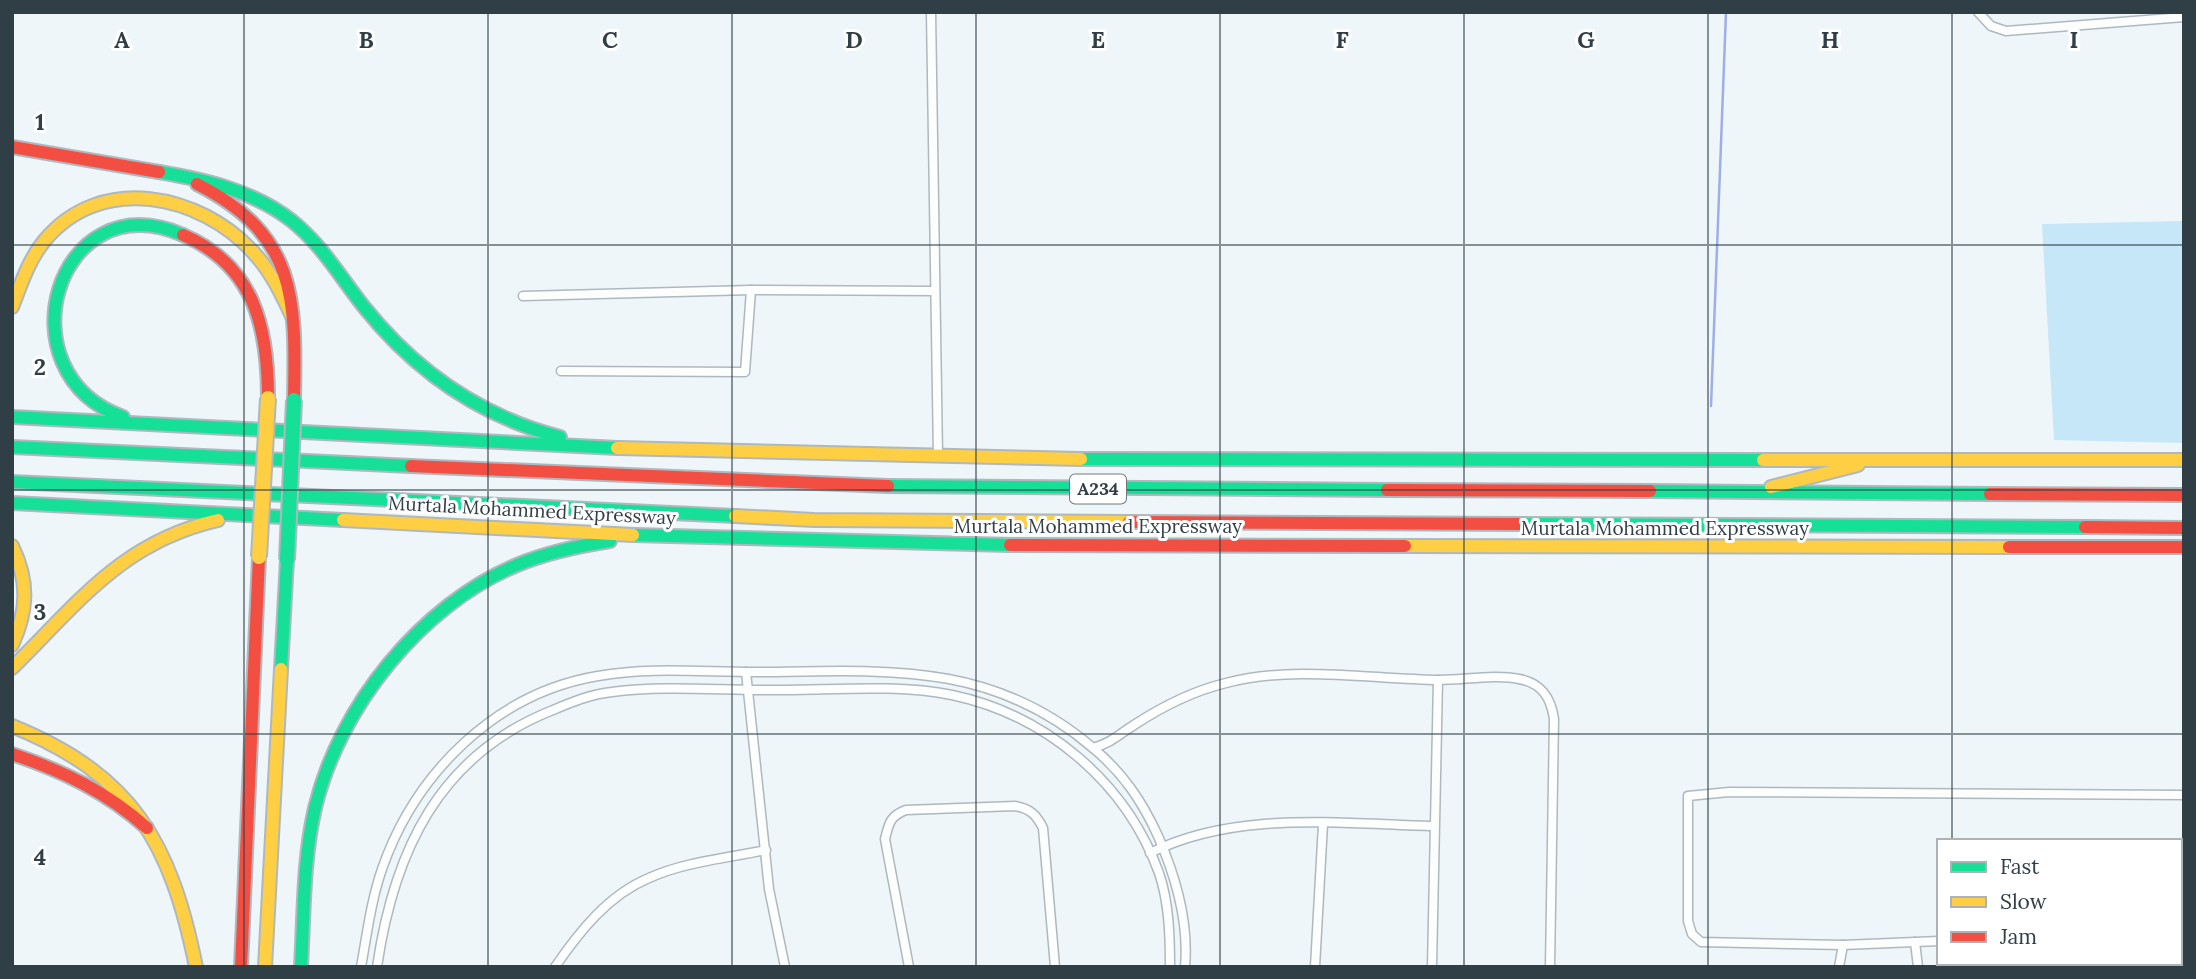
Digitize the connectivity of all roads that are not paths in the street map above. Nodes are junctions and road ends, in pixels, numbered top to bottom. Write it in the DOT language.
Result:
graph roads {
  1 [pos="931,12"];
  2 [pos="1978,12"];
  3 [pos="2184,18"];
  4 [pos="12,147"];
  5 [pos="159,172"];
  6 [pos="751,290"];
  7 [pos="934,290"];
  8 [pos="523,296"];
  9 [pos="12,307"];
  10 [pos="292,316"];
  11 [pos="561,371"];
  12 [pos="12,417"];
  13 [pos="170,425"];
  14 [pos="12,447"];
  15 [pos="646,449"];
  16 [pos="938,456"];
  17 [pos="1881,460"];
  18 [pos="2184,460"];
  19 [pos="12,482"];
  20 [pos="1747,493"];
  21 [pos="2184,495"];
  22 [pos="12,503"];
  23 [pos="252,515"];
  24 [pos="1872,527"];
  25 [pos="2184,528"];
  26 [pos="736,540"];
  27 [pos="12,545"];
  28 [pos="2184,547"];
  29 [pos="1754,548"];
  30 [pos="12,645"];
  31 [pos="12,668"];
  32 [pos="746,672"];
  33 [pos="1438,680"];
  34 [pos="747,691"];
  35 [pos="12,726"];
  36 [pos="1114,742"];
  37 [pos="1093,748"];
  38 [pos="12,754"];
  39 [pos="1108,759"];
  40 [pos="2184,795"];
  41 [pos="1323,824"];
  42 [pos="1434,826"];
  43 [pos="147,828"];
  44 [pos="1163,846"];
  45 [pos="766,850"];
  46 [pos="1150,853"];
  47 [pos="1937,941"];
  48 [pos="1915,942"];
  49 [pos="1843,945"];
  50 [pos="196,967"];
  51 [pos="241,967"];
  52 [pos="265,967"];
  53 [pos="301,967"];
  54 [pos="362,967"];
  55 [pos="377,967"];
  56 [pos="555,967"];
  57 [pos="785,967"];
  58 [pos="909,967"];
  59 [pos="1055,967"];
  60 [pos="1170,967"];
  61 [pos="1185,967"];
  62 [pos="1315,967"];
  63 [pos="1432,967"];
  64 [pos="1550,967"];
  65 [pos="1839,967"];
  66 [pos="1918,967"];
  1 -- 7 [label="street"];
  2 -- 3 [label="street"];
  4 -- 5 [label="main road"];
  5 -- 10 [label="main road"];
  5 -- 15 [label="main road"];
  6 -- 7 [label="street"];
  6 -- 8 [label="street"];
  6 -- 11 [label="street"];
  7 -- 16 [label="street"];
  9 -- 10 [label="main road"];
  10 -- 52 [label="main road, bridge"];
  12 -- 13 [label="main road"];
  13 -- 15 [label="main road"];
  13 -- 51 [label="main road, bridge"];
  14 -- 20 [label="main road, Murtala Mohammed Expressway / A234"];
  15 -- 16 [label="main road"];
  16 -- 17 [label="main road"];
  17 -- 18 [label="main road"];
  17 -- 20 [label="main road"];
  19 -- 24 [label="main road, Murtala Mohammed Expressway / A234"];
  20 -- 21 [label="main road, Murtala Mohammed Expressway / A234"];
  22 -- 23 [label="main road, Murtala Mohammed Expressway"];
  23 -- 26 [label="main road, Murtala Mohammed Expressway"];
  23 -- 31 [label="main road"];
  24 -- 25 [label="main road, Murtala Mohammed Expressway / A234"];
  24 -- 29 [label="main road"];
  26 -- 29 [label="main road, Murtala Mohammed Expressway"];
  26 -- 53 [label="main road"];
  27 -- 30 [label="main road"];
  28 -- 29 [label="main road, Murtala Mohammed Expressway"];
  32 -- 34 [label="street"];
  32 -- 37 [label="street"];
  32 -- 54 [label="street"];
  33 -- 36 [label="street"];
  33 -- 42 [label="street"];
  33 -- 64 [label="street"];
  34 -- 45 [label="street"];
  34 -- 46 [label="street"];
  34 -- 55 [label="street"];
  35 -- 43 [label="main road"];
  36 -- 37 [label="street"];
  36 -- 39 [label="street"];
  37 -- 39 [label="street"];
  38 -- 43 [label="main road"];
  39 -- 44 [label="street"];
  40 -- 49 [label="street"];
  41 -- 42 [label="street"];
  41 -- 44 [label="street"];
  41 -- 62 [label="street"];
  42 -- 63 [label="street"];
  43 -- 50 [label="main road"];
  44 -- 46 [label="street"];
  44 -- 61 [label="street"];
  45 -- 56 [label="street"];
  45 -- 57 [label="street"];
  46 -- 60 [label="street"];
  47 -- 48 [label="street"];
  48 -- 49 [label="street"];
  48 -- 66 [label="street"];
  49 -- 65 [label="street"];
  58 -- 59 [label="street"];
}
